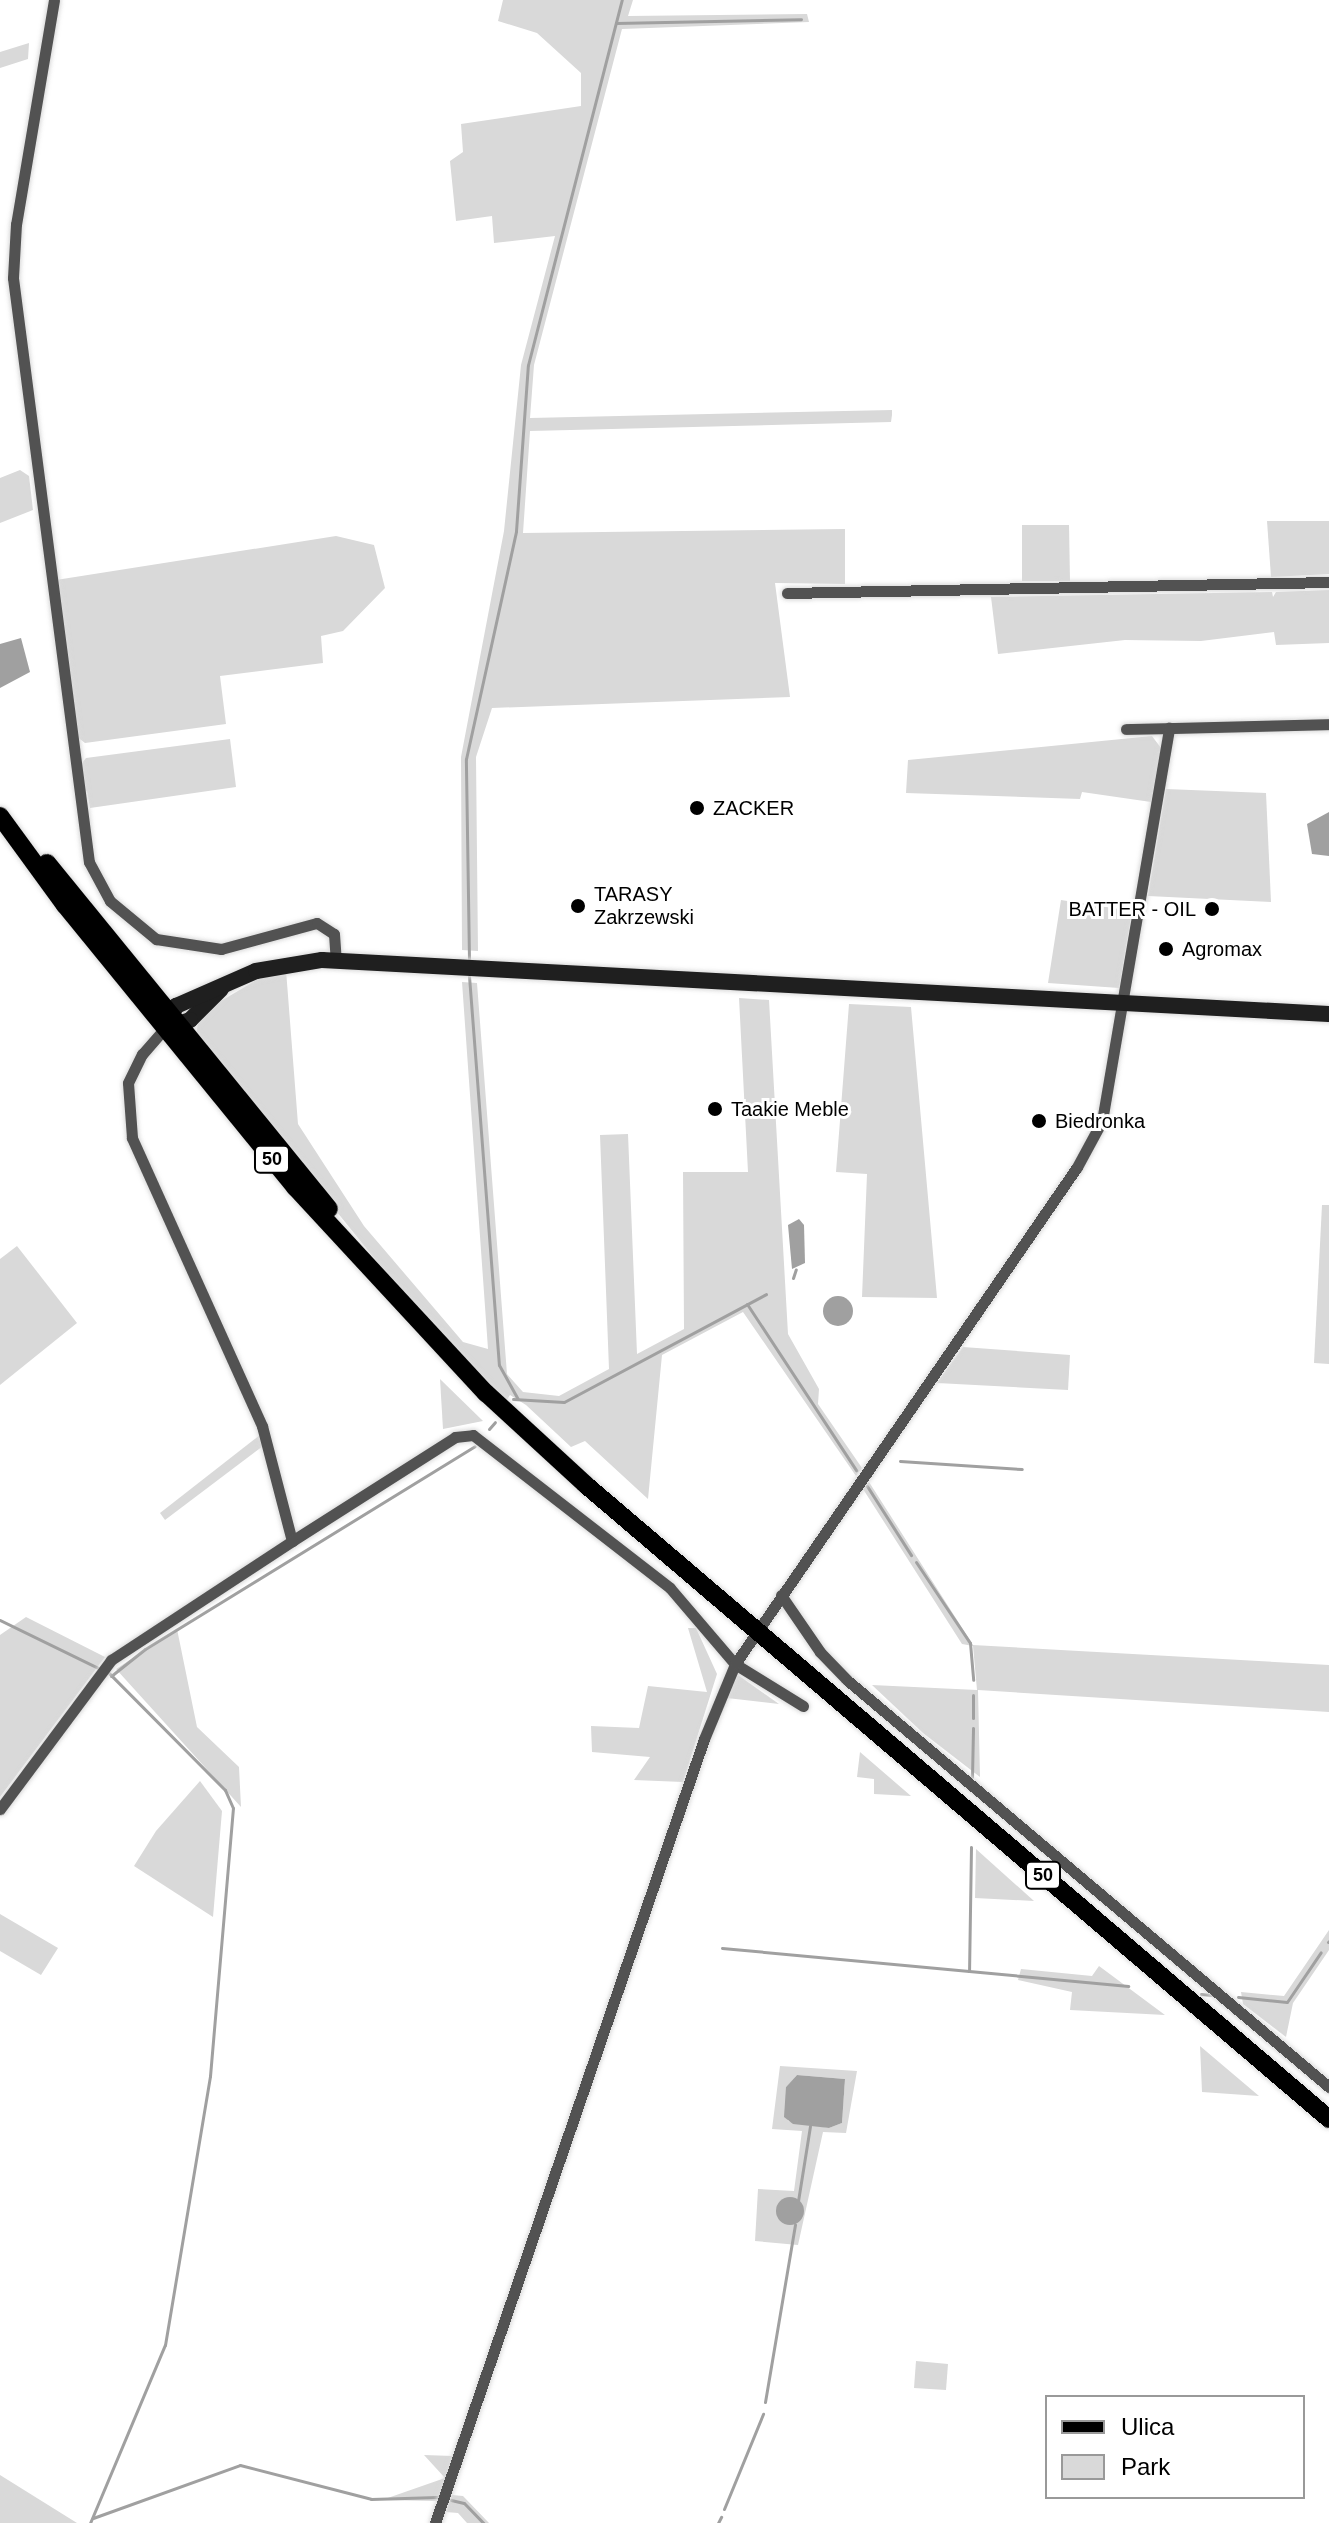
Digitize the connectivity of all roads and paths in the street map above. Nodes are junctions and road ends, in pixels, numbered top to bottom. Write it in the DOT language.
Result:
graph roads {
  1 [pos="54,0"];
  2 [pos="1329,582"];
  3 [pos="787,593"];
  4 [pos="1329,724"];
  5 [pos="1169,728"];
  6 [pos="1126,729"];
  7 [pos="0,814"];
  8 [pos="336,960"];
  9 [pos="1123,1003"];
  10 [pos="1329,1014"];
  11 [pos="171,1023"];
  12 [pos="292,1541"];
  13 [pos="781,1595"];
  14 [pos="757,1631"];
  15 [pos="735,1664"];
  16 [pos="803,1706"];
  17 [pos="0,1809"];
  18 [pos="1329,2087"];
  19 [pos="1329,2119"];
  20 [pos="435,2523"];
  1 -- 8 [label="street"];
  2 -- 3 [label="street"];
  4 -- 5 [label="street"];
  5 -- 6 [label="street"];
  5 -- 9 [label="street"];
  7 -- 11 [label="main road, 50"];
  8 -- 9 [label="street"];
  8 -- 11 [label="street"];
  9 -- 10 [label="street"];
  9 -- 13 [label="street"];
  11 -- 12 [label="street"];
  11 -- 14 [label="main road, 50"];
  12 -- 15 [label="street"];
  12 -- 17 [label="street"];
  13 -- 14 [label="street"];
  13 -- 18 [label="street"];
  14 -- 15 [label="street"];
  14 -- 19 [label="main road, 50"];
  15 -- 16 [label="street"];
  15 -- 20 [label="street"];
}
